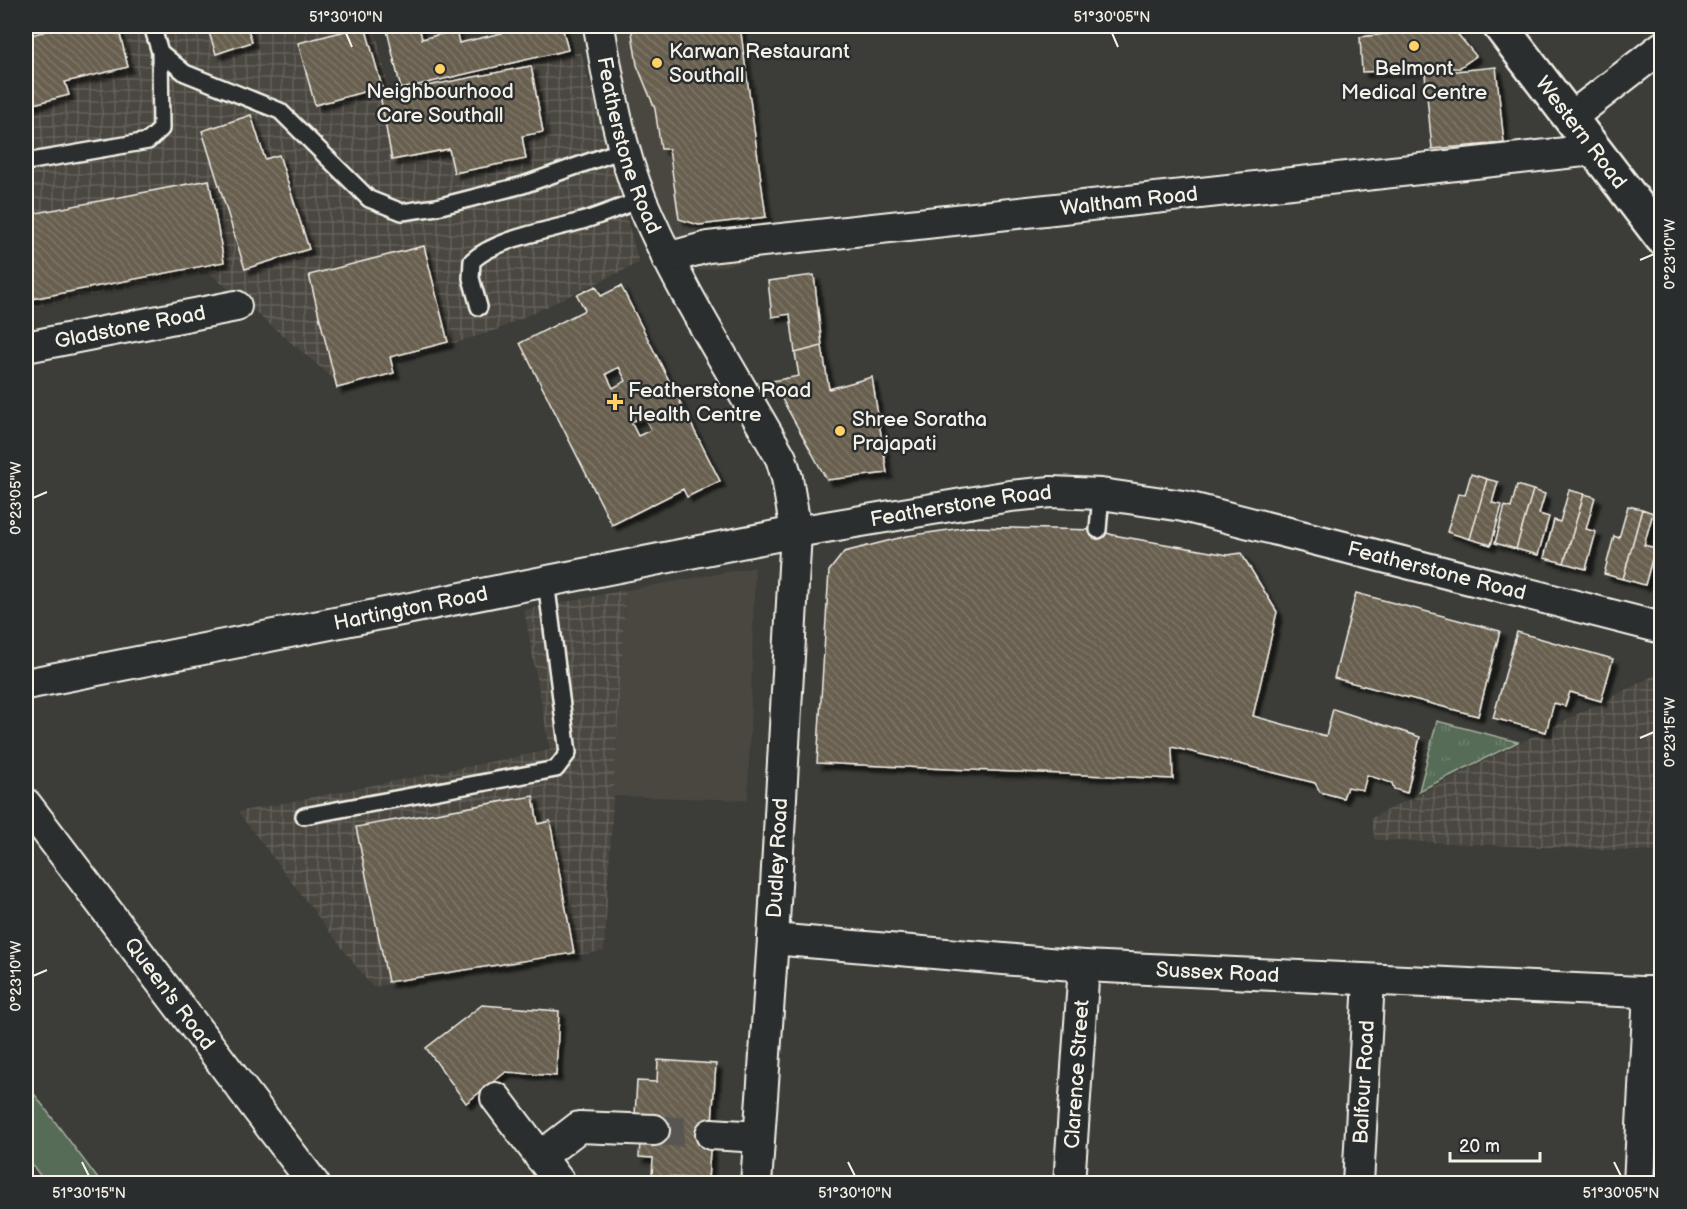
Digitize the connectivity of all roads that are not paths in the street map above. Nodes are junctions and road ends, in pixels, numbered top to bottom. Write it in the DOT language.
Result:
graph roads {
  1 [pos="152,26"];
  2 [pos="599,26"];
  3 [pos="1500,26"];
  4 [pos="1662,47"];
  5 [pos="160,52"];
  6 [pos="1570,118"];
  7 [pos="625,149"];
  8 [pos="1593,150"];
  9 [pos="26,162"];
  10 [pos="641,200"];
  11 [pos="1662,238"];
  12 [pos="667,258"];
  13 [pos="236,306"];
  14 [pos="478,307"];
  15 [pos="26,347"];
  16 [pos="1101,494"];
  17 [pos="1098,530"];
  18 [pos="796,532"];
  19 [pos="546,581"];
  20 [pos="1662,628"];
  21 [pos="26,684"];
  22 [pos="26,804"];
  23 [pos="304,816"];
  24 [pos="773,939"];
  25 [pos="1083,966"];
  26 [pos="1370,980"];
  27 [pos="1655,993"];
  28 [pos="495,1098"];
  29 [pos="654,1130"];
  30 [pos="711,1134"];
  31 [pos="759,1137"];
  32 [pos="540,1157"];
  33 [pos="314,1184"];
  34 [pos="561,1184"];
  35 [pos="756,1184"];
  36 [pos="1069,1184"];
  37 [pos="1358,1184"];
  38 [pos="1639,1184"];
  1 -- 5 [label="lane"];
  2 -- 7 [label="street, Featherstone Road"];
  3 -- 6 [label="street, Western Road"];
  4 -- 6 [label="street"];
  5 -- 7 [label="lane"];
  5 -- 9 [label="lane"];
  6 -- 8 [label="street, Western Road"];
  7 -- 10 [label="street, Featherstone Road"];
  8 -- 11 [label="street, Western Road"];
  8 -- 12 [label="street, Waltham Road"];
  10 -- 12 [label="street, Featherstone Road"];
  10 -- 14 [label="lane"];
  12 -- 18 [label="street, Featherstone Road"];
  13 -- 15 [label="street, Gladstone Road"];
  16 -- 17 [label="lane"];
  16 -- 18 [label="street, Featherstone Road"];
  16 -- 20 [label="street, Featherstone Road"];
  18 -- 19 [label="street, Hartington Road"];
  18 -- 24 [label="street, Dudley Road"];
  19 -- 21 [label="street, Hartington Road"];
  19 -- 23 [label="lane"];
  22 -- 33 [label="street, Queen's Road"];
  24 -- 25 [label="street, Sussex Road"];
  24 -- 31 [label="street, Dudley Road"];
  25 -- 26 [label="street, Sussex Road"];
  25 -- 36 [label="street, Clarence Street"];
  26 -- 27 [label="street, Sussex Road"];
  26 -- 37 [label="street, Balfour Road"];
  27 -- 38 [label="street"];
  28 -- 32 [label="street"];
  29 -- 32 [label="street"];
  30 -- 31 [label="street"];
  31 -- 35 [label="street, Dudley Road"];
  32 -- 34 [label="street"];
}
